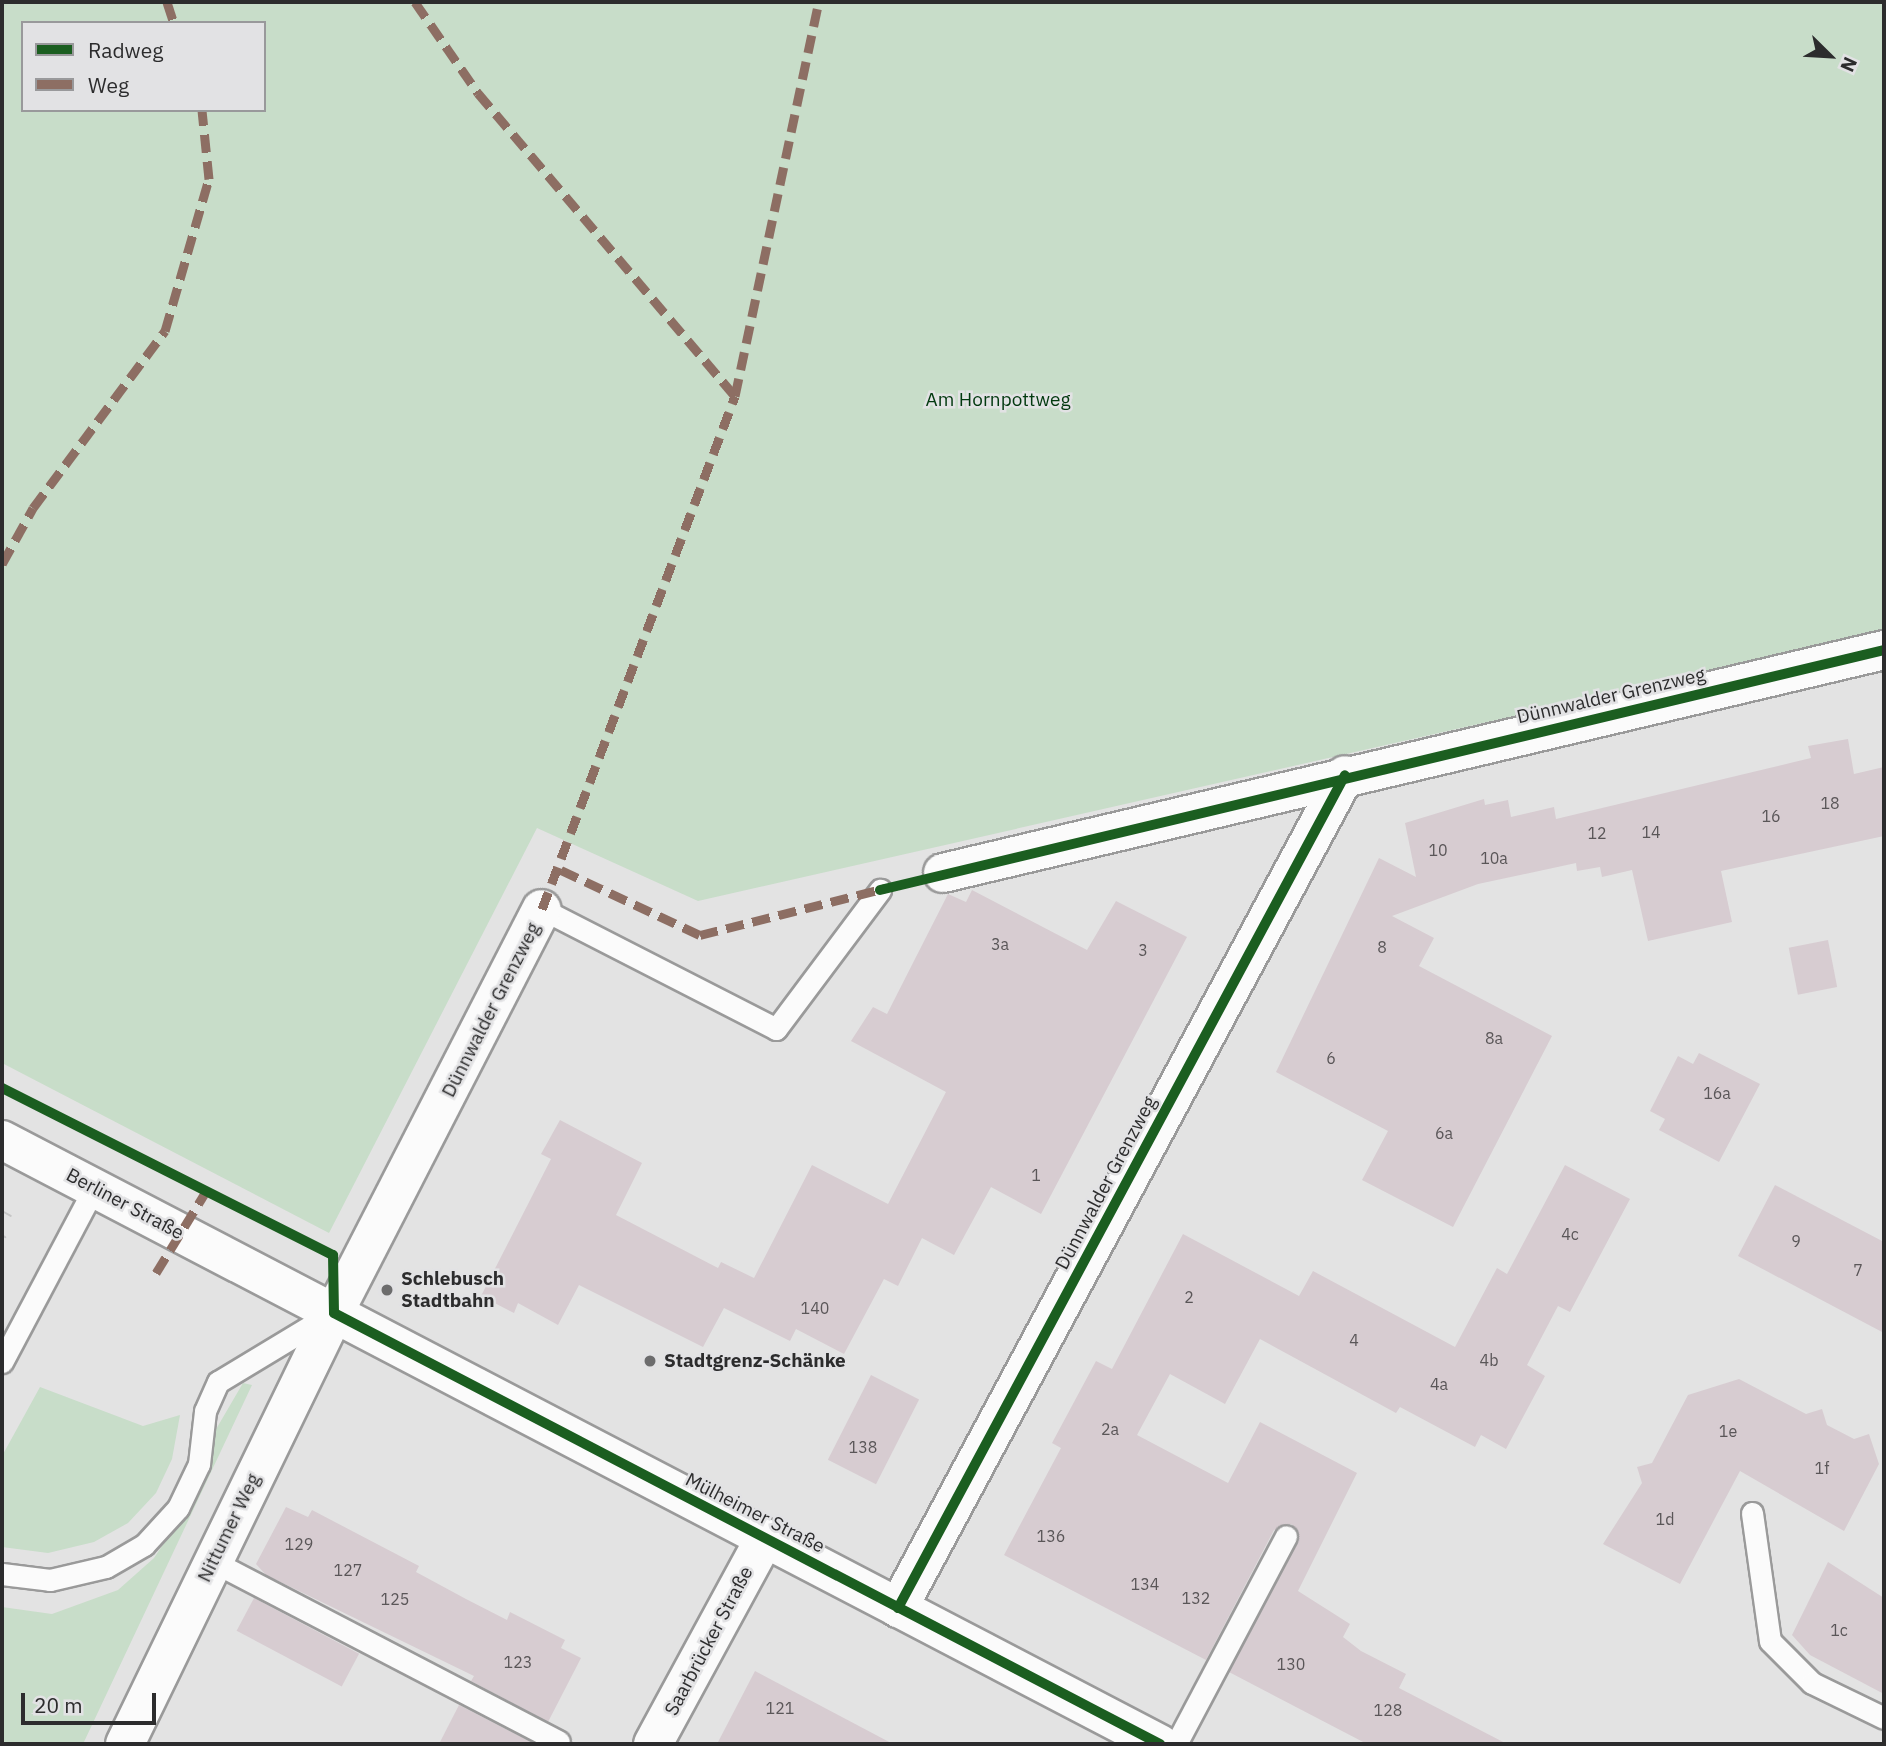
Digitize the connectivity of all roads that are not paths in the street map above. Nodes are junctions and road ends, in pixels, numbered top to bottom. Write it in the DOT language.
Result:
graph roads {
  1 [pos="1884,650"];
  2 [pos="1345,775"];
  3 [pos="943,873"];
  4 [pos="880,890"];
  5 [pos="542,909"];
  6 [pos="2,1140"];
  7 [pos="94,1188"];
  8 [pos="249,1269"];
  9 [pos="334,1313"];
  10 [pos="2,1362"];
  11 [pos="1752,1513"];
  12 [pos="1286,1536"];
  13 [pos="765,1538"];
  14 [pos="212,1562"];
  15 [pos="2,1574"];
  16 [pos="898,1608"];
  17 [pos="1884,1718"];
  18 [pos="559,1742"];
  19 [pos="125,1744"];
  20 [pos="653,1744"];
  21 [pos="1160,1744"];
  22 [pos="1176,1744"];
  1 -- 2 [label="street, Dünnwalder Grenzweg"];
  2 -- 3 [label="street, Dünnwalder Grenzweg"];
  2 -- 16 [label="street, Dünnwalder Grenzweg"];
  4 -- 5 [label="lane, Dünnwalder Grenzweg"];
  5 -- 9 [label="street, Dünnwalder Grenzweg"];
  6 -- 7 [label="street, Berliner Straße"];
  7 -- 8 [label="street, Berliner Straße"];
  7 -- 10 [label="lane"];
  8 -- 9 [label="street, Mülheimer Straße"];
  9 -- 13 [label="street, Mülheimer Straße"];
  9 -- 14 [label="street, Nittumer Weg"];
  9 -- 15 [label="lane"];
  11 -- 17 [label="lane"];
  12 -- 22 [label="lane"];
  13 -- 16 [label="street, Mülheimer Straße"];
  13 -- 20 [label="street, Saarbrücker Straße"];
  14 -- 18 [label="lane"];
  14 -- 19 [label="street, Nittumer Weg"];
  16 -- 21 [label="street, Mülheimer Straße"];
}
